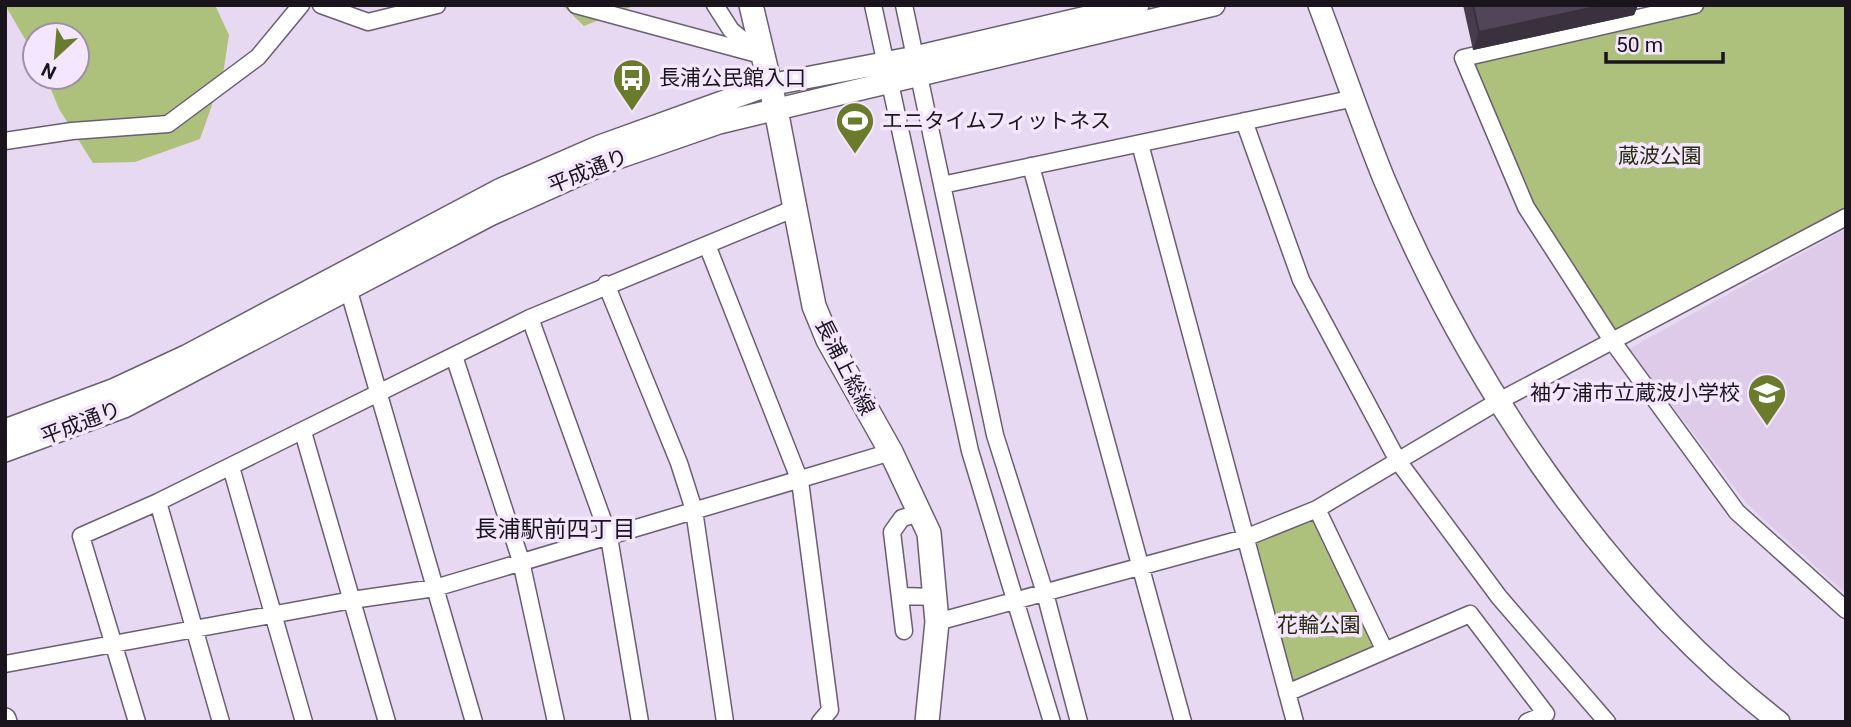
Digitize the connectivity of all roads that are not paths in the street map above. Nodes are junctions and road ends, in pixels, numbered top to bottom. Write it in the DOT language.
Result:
graph roads {
  1 [pos="301,5"];
  2 [pos="321,5"];
  3 [pos="437,5"];
  4 [pos="576,5"];
  5 [pos="715,5"];
  6 [pos="751,5"];
  7 [pos="873,5"];
  8 [pos="904,5"];
  9 [pos="1138,5"];
  10 [pos="1214,5"];
  11 [pos="1319,5"];
  12 [pos="1695,5"];
  13 [pos="1651,10"];
  14 [pos="761,55"];
  15 [pos="917,66"];
  16 [pos="886,73"];
  17 [pos="769,85"];
  18 [pos="1355,98"];
  19 [pos="776,110"];
  20 [pos="1244,121"];
  21 [pos="5,141"];
  22 [pos="1140,144"];
  23 [pos="1031,166"];
  24 [pos="942,185"];
  25 [pos="793,209"];
  26 [pos="1846,217"];
  27 [pos="707,245"];
  28 [pos="346,281"];
  29 [pos="606,284"];
  30 [pos="530,318"];
  31 [pos="1612,342"];
  32 [pos="454,356"];
  33 [pos="377,394"];
  34 [pos="1497,402"];
  35 [pos="5,430"];
  36 [pos="303,432"];
  37 [pos="5,452"];
  38 [pos="891,452"];
  39 [pos="1398,461"];
  40 [pos="231,467"];
  41 [pos="800,481"];
  42 [pos="158,502"];
  43 [pos="1317,509"];
  44 [pos="694,510"];
  45 [pos="921,513"];
  46 [pos="609,537"];
  47 [pos="1245,538"];
  48 [pos="522,561"];
  49 [pos="1140,567"];
  50 [pos="435,589"];
  51 [pos="1045,593"];
  52 [pos="900,596"];
  53 [pos="936,597"];
  54 [pos="352,600"];
  55 [pos="1016,601"];
  56 [pos="1846,610"];
  57 [pos="273,614"];
  58 [pos="937,622"];
  59 [pos="195,628"];
  60 [pos="904,631"];
  61 [pos="112,643"];
  62 [pos="1384,649"];
  63 [pos="5,664"];
  64 [pos="1287,693"];
  65 [pos="137,722"];
  66 [pos="221,722"];
  67 [pos="304,722"];
  68 [pos="387,722"];
  69 [pos="474,722"];
  70 [pos="556,722"];
  71 [pos="640,722"];
  72 [pos="724,722"];
  73 [pos="820,722"];
  74 [pos="927,722"];
  75 [pos="1052,722"];
  76 [pos="1079,722"];
  77 [pos="1183,722"];
  78 [pos="1294,722"];
  79 [pos="1527,722"];
  80 [pos="1607,722"];
  81 [pos="1779,722"];
  1 -- 21 [label="street"];
  2 -- 3 [label="street"];
  4 -- 14 [label="street"];
  5 -- 14 [label="street"];
  6 -- 14 [label="main road, 長浦上総線"];
  7 -- 16 [label="street"];
  8 -- 15 [label="street"];
  9 -- 15 [label="street, 平成通り"];
  10 -- 15 [label="street, 平成通り"];
  11 -- 18 [label="street"];
  12 -- 13 [label="street"];
  13 -- 31 [label="street"];
  14 -- 17 [label="main road, 長浦上総線"];
  15 -- 16 [label="street, 平成通り"];
  15 -- 24 [label="street"];
  16 -- 17 [label="street, 平成通り"];
  16 -- 19 [label="street, 平成通り"];
  16 -- 55 [label="street"];
  17 -- 19 [label="main road, 長浦上総線"];
  17 -- 28 [label="street, 平成通り"];
  18 -- 20 [label="street"];
  18 -- 34 [label="street"];
  19 -- 25 [label="main road, 長浦上総線"];
  19 -- 28 [label="street, 平成通り"];
  20 -- 22 [label="street"];
  20 -- 39 [label="street"];
  22 -- 23 [label="street"];
  22 -- 47 [label="street"];
  23 -- 24 [label="street"];
  23 -- 49 [label="street"];
  24 -- 51 [label="street"];
  25 -- 27 [label="street"];
  25 -- 38 [label="main road, 長浦上総線"];
  26 -- 31 [label="street"];
  27 -- 29 [label="street"];
  27 -- 41 [label="street"];
  28 -- 33 [label="street"];
  28 -- 35 [label="street, 平成通り"];
  28 -- 37 [label="street, 平成通り"];
  29 -- 30 [label="street"];
  29 -- 44 [label="street"];
  30 -- 32 [label="street"];
  30 -- 46 [label="street"];
  31 -- 34 [label="street"];
  31 -- 56 [label="street"];
  32 -- 33 [label="street"];
  32 -- 48 [label="street"];
  33 -- 36 [label="street"];
  33 -- 50 [label="street"];
  34 -- 39 [label="street"];
  34 -- 81 [label="street"];
  36 -- 40 [label="street"];
  36 -- 54 [label="street"];
  38 -- 41 [label="street"];
  38 -- 45 [label="main road, 長浦上総線"];
  39 -- 43 [label="street"];
  39 -- 80 [label="street"];
  40 -- 42 [label="street"];
  40 -- 57 [label="street"];
  41 -- 44 [label="street"];
  41 -- 73 [label="street"];
  42 -- 59 [label="street"];
  42 -- 61 [label="street"];
  43 -- 47 [label="street"];
  43 -- 62 [label="street"];
  44 -- 46 [label="street"];
  44 -- 72 [label="street"];
  45 -- 52 [label="street"];
  45 -- 53 [label="main road, 長浦上総線"];
  46 -- 48 [label="street"];
  46 -- 71 [label="street"];
  47 -- 49 [label="street"];
  47 -- 64 [label="street"];
  48 -- 50 [label="street"];
  48 -- 70 [label="street"];
  49 -- 51 [label="street"];
  49 -- 77 [label="street"];
  50 -- 54 [label="street"];
  50 -- 69 [label="street"];
  51 -- 55 [label="street"];
  51 -- 76 [label="street"];
  52 -- 53 [label="street"];
  52 -- 60 [label="street"];
  53 -- 58 [label="main road, 長浦上総線"];
  54 -- 57 [label="street"];
  54 -- 68 [label="street"];
  55 -- 58 [label="street"];
  55 -- 75 [label="street"];
  57 -- 59 [label="street"];
  57 -- 67 [label="street"];
  58 -- 74 [label="main road, 長浦上総線"];
  59 -- 61 [label="street"];
  59 -- 66 [label="street"];
  61 -- 63 [label="street"];
  61 -- 65 [label="street"];
  62 -- 64 [label="street"];
  62 -- 79 [label="street"];
  64 -- 78 [label="street"];
}
